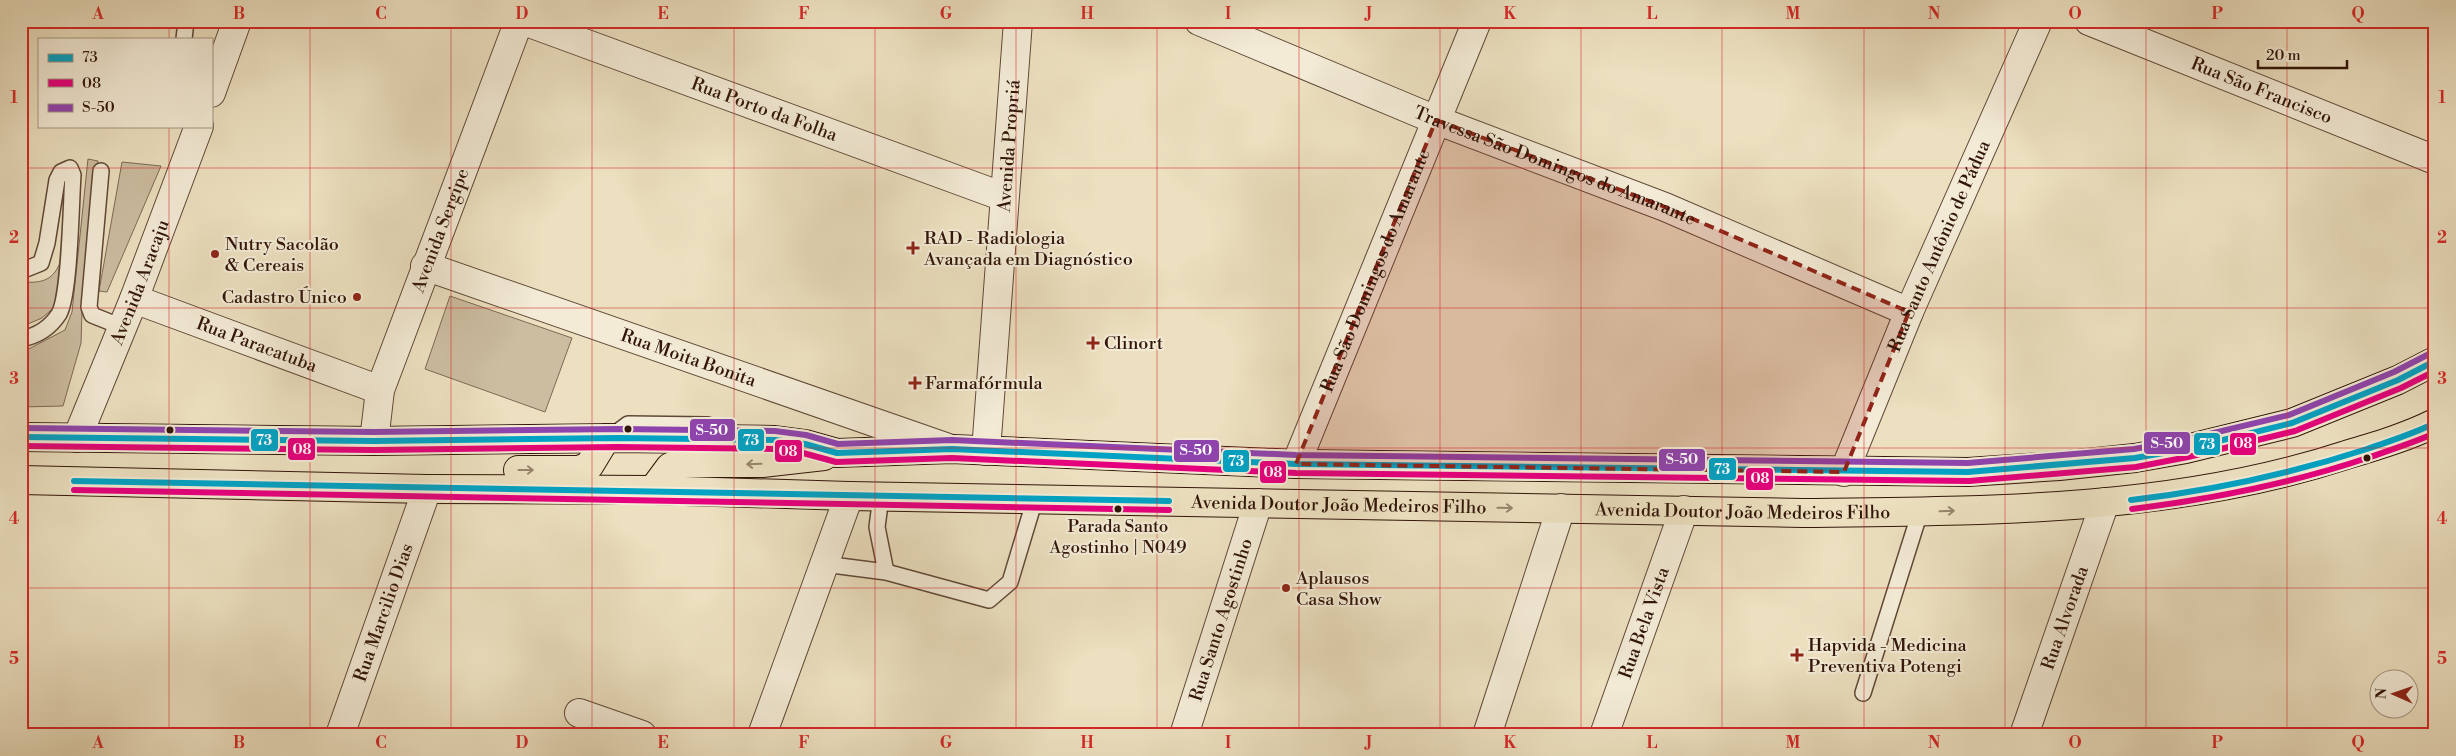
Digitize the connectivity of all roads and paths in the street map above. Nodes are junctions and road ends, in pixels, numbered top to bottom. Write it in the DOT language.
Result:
graph roads {
  1 [pos="186,21"];
  2 [pos="237,21"];
  3 [pos="519,21"];
  4 [pos="524,21"];
  5 [pos="1018,21"];
  6 [pos="1199,21"];
  7 [pos="1477,21"];
  8 [pos="2038,21"];
  9 [pos="2089,21"];
  10 [pos="184,38"];
  11 [pos="212,91"];
  12 [pos="1436,120"];
  13 [pos="198,128"];
  14 [pos="2435,160"];
  15 [pos="101,171"];
  16 [pos="1004,197"];
  17 [pos="425,266"];
  18 [pos="26,269"];
  19 [pos="134,299"];
  20 [pos="1909,312"];
  21 [pos="122,327"];
  22 [pos="21,340"];
  23 [pos="2435,361"];
  24 [pos="380,390"];
  25 [pos="2428,428"];
  26 [pos="21,438"];
  27 [pos="77,438"];
  28 [pos="608,438"];
  29 [pos="374,441"];
  30 [pos="952,449"];
  31 [pos="986,450"];
  32 [pos="837,453"];
  33 [pos="1296,464"];
  34 [pos="1844,472"];
  35 [pos="21,480"];
  36 [pos="427,489"];
  37 [pos="653,490"];
  38 [pos="849,496"];
  39 [pos="881,497"];
  40 [pos="1035,500"];
  41 [pos="2105,502"];
  42 [pos="1258,503"];
  43 [pos="1561,508"];
  44 [pos="1684,510"];
  45 [pos="1920,512"];
  46 [pos="824,564"];
  47 [pos="886,572"];
  48 [pos="1863,693"];
  49 [pos="579,713"];
  50 [pos="340,735"];
  51 [pos="642,735"];
  52 [pos="762,735"];
  53 [pos="1184,735"];
  54 [pos="1488,735"];
  55 [pos="1604,735"];
  56 [pos="2024,735"];
  1 -- 10 [label="lane"];
  2 -- 11 [label="street"];
  3 -- 17 [label="street, Avenida Sergipe"];
  4 -- 16 [label="street, Rua Porto da Folha"];
  5 -- 16 [label="street, Avenida Propriá"];
  6 -- 12 [label="street, Travessa São Domingos do Amarante"];
  7 -- 12 [label="street, Rua São Domingos do Amarante"];
  8 -- 20 [label="street, Rua Santo Antônio de Pádua"];
  9 -- 14 [label="street, Rua São Francisco"];
  12 -- 20 [label="street, Travessa São Domingos do Amarante"];
  12 -- 33 [label="street, Rua São Domingos do Amarante"];
  13 -- 19 [label="street, Avenida Aracaju"];
  15 -- 21 [label="lane"];
  16 -- 31 [label="street, Avenida Propriá"];
  17 -- 24 [label="street, Avenida Sergipe"];
  17 -- 30 [label="street, Rua Moita Bonita"];
  18 -- 22 [label="lane"];
  19 -- 21 [label="street, Avenida Aracaju"];
  19 -- 24 [label="street, Rua Paracatuba"];
  20 -- 34 [label="street, Rua Santo Antônio de Pádua"];
  21 -- 27 [label="street, Avenida Aracaju"];
  23 -- 34 [label="main road"];
  24 -- 29 [label="street, Avenida Sergipe"];
  25 -- 41 [label="main road, Avenida Doutor João Medeiros Filho"];
  26 -- 27 [label="main road"];
  27 -- 29 [label="main road"];
  28 -- 29 [label="main road"];
  28 -- 32 [label="main road"];
  36 -- 28 [label="main road, one-way"];
  30 -- 31 [label="main road"];
  30 -- 32 [label="main road"];
  31 -- 33 [label="main road"];
  32 -- 37 [label="main road, one-way"];
  33 -- 34 [label="main road"];
  35 -- 36 [label="main road, Avenida Doutor João Medeiros Filho"];
  36 -- 37 [label="main road, Avenida Doutor João Medeiros Filho"];
  36 -- 50 [label="street, Rua Marcilio Dias"];
  37 -- 38 [label="main road, Avenida Doutor João Medeiros Filho"];
  38 -- 39 [label="main road, Avenida Doutor João Medeiros Filho"];
  38 -- 46 [label="street"];
  39 -- 40 [label="main road, Avenida Doutor João Medeiros Filho"];
  39 -- 47 [label="lane"];
  40 -- 42 [label="main road, Avenida Doutor João Medeiros Filho"];
  40 -- 47 [label="lane"];
  45 -- 41 [label="main road, Avenida Doutor João Medeiros Filho, one-way"];
  41 -- 56 [label="street, Rua Alvorada"];
  42 -- 43 [label="main road, Avenida Doutor João Medeiros Filho, one-way"];
  42 -- 53 [label="street, Rua Santo Agostinho"];
  43 -- 44 [label="main road, Avenida Doutor João Medeiros Filho"];
  43 -- 54 [label="street"];
  44 -- 45 [label="main road, Avenida Doutor João Medeiros Filho"];
  44 -- 55 [label="street, Rua Bela Vista"];
  45 -- 48 [label="lane"];
  46 -- 47 [label="lane"];
  46 -- 52 [label="street"];
  49 -- 51 [label="street"];
}
